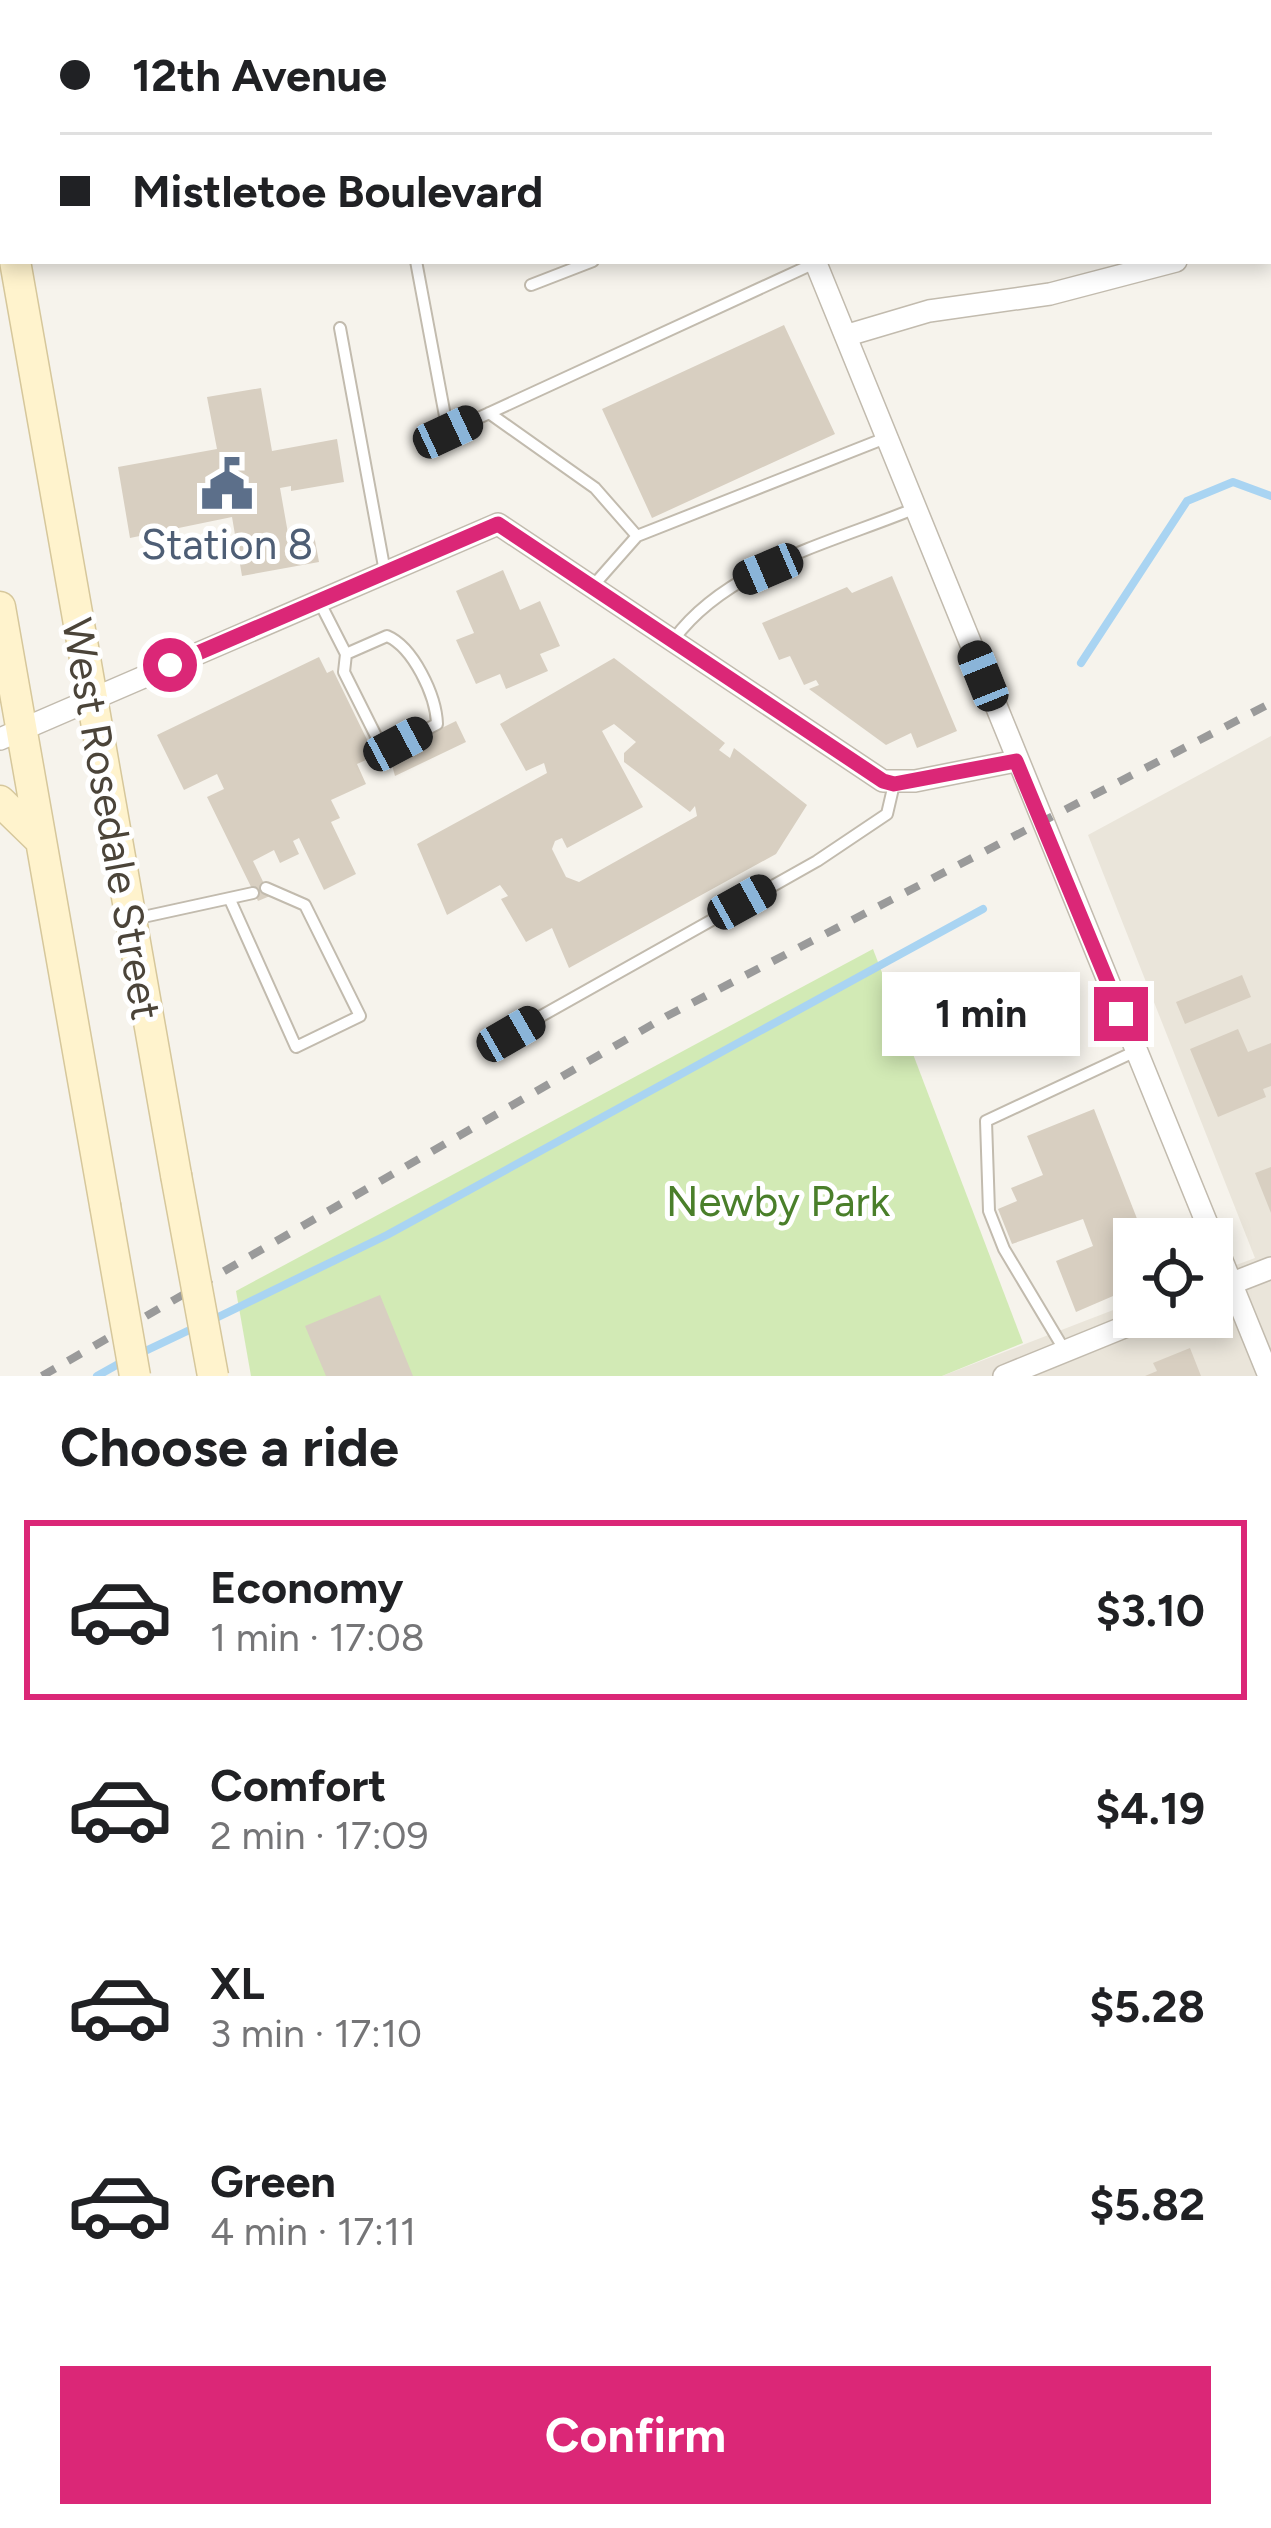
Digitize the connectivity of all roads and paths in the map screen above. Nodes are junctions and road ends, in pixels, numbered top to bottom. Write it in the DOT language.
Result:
graph roads {
  1 [pos="15,264"];
  2 [pos="417,264"];
  3 [pos="585,264"];
  4 [pos="812,264"];
  5 [pos="817,264"];
  6 [pos="1165,264"];
  7 [pos="532,284"];
  8 [pos="14,324"];
  9 [pos="340,328"];
  10 [pos="848,335"];
  11 [pos="489,413"];
  12 [pos="888,437"];
  13 [pos="916,508"];
  14 [pos="637,536"];
  15 [pos="385,572"];
  16 [pos="592,587"];
  17 [pos="319,601"];
  18 [pos="0,607"];
  19 [pos="672,642"];
  20 [pos="346,654"];
  21 [pos="91,699"];
  22 [pos="11,735"];
  23 [pos="1016,761"];
  24 [pos="894,784"];
  25 [pos="0,801"];
  26 [pos="41,841"];
  27 [pos="231,902"];
  28 [pos="131,920"];
  29 [pos="511,1034"];
  30 [pos="1136,1051"];
  31 [pos="1196,1218"];
  32 [pos="1271,1268"];
  33 [pos="1233,1283"];
  34 [pos="1233,1310"];
  35 [pos="1113,1334"];
  36 [pos="1053,1362"];
  37 [pos="135,1376"];
  38 [pos="213,1376"];
  39 [pos="1004,1376"];
  40 [pos="1269,1376"];
  1 -- 8 [label="main road, West Rosedale Street"];
  2 -- 11 [label="lane"];
  3 -- 7 [label="lane"];
  4 -- 11 [label="lane"];
  5 -- 10 [label="street"];
  6 -- 10 [label="street"];
  8 -- 21 [label="main road, West Rosedale Street"];
  9 -- 15 [label="lane"];
  10 -- 12 [label="street"];
  11 -- 14 [label="lane"];
  12 -- 13 [label="street"];
  12 -- 14 [label="lane"];
  13 -- 19 [label="lane"];
  13 -- 23 [label="street"];
  14 -- 16 [label="lane"];
  15 -- 16 [label="street"];
  15 -- 17 [label="street"];
  16 -- 19 [label="street"];
  17 -- 20 [label="lane"];
  17 -- 21 [label="street"];
  18 -- 22 [label="main road, West Rosedale Street"];
  19 -- 24 [label="street"];
  20 -- 20 [label="lane"];
  21 -- 22 [label="street"];
  21 -- 28 [label="main road, West Rosedale Street"];
  22 -- 26 [label="main road, West Rosedale Street"];
  23 -- 24 [label="street"];
  23 -- 30 [label="street"];
  24 -- 29 [label="lane"];
  25 -- 26 [label="main road"];
  26 -- 37 [label="main road, West Rosedale Street, bridge"];
  27 -- 27 [label="lane"];
  27 -- 28 [label="lane"];
  28 -- 38 [label="main road, West Rosedale Street, bridge"];
  30 -- 31 [label="street"];
  30 -- 36 [label="lane"];
  32 -- 33 [label="street"];
  34 -- 40 [label="street"];
  35 -- 36 [label="street"];
  36 -- 39 [label="street"];
}
